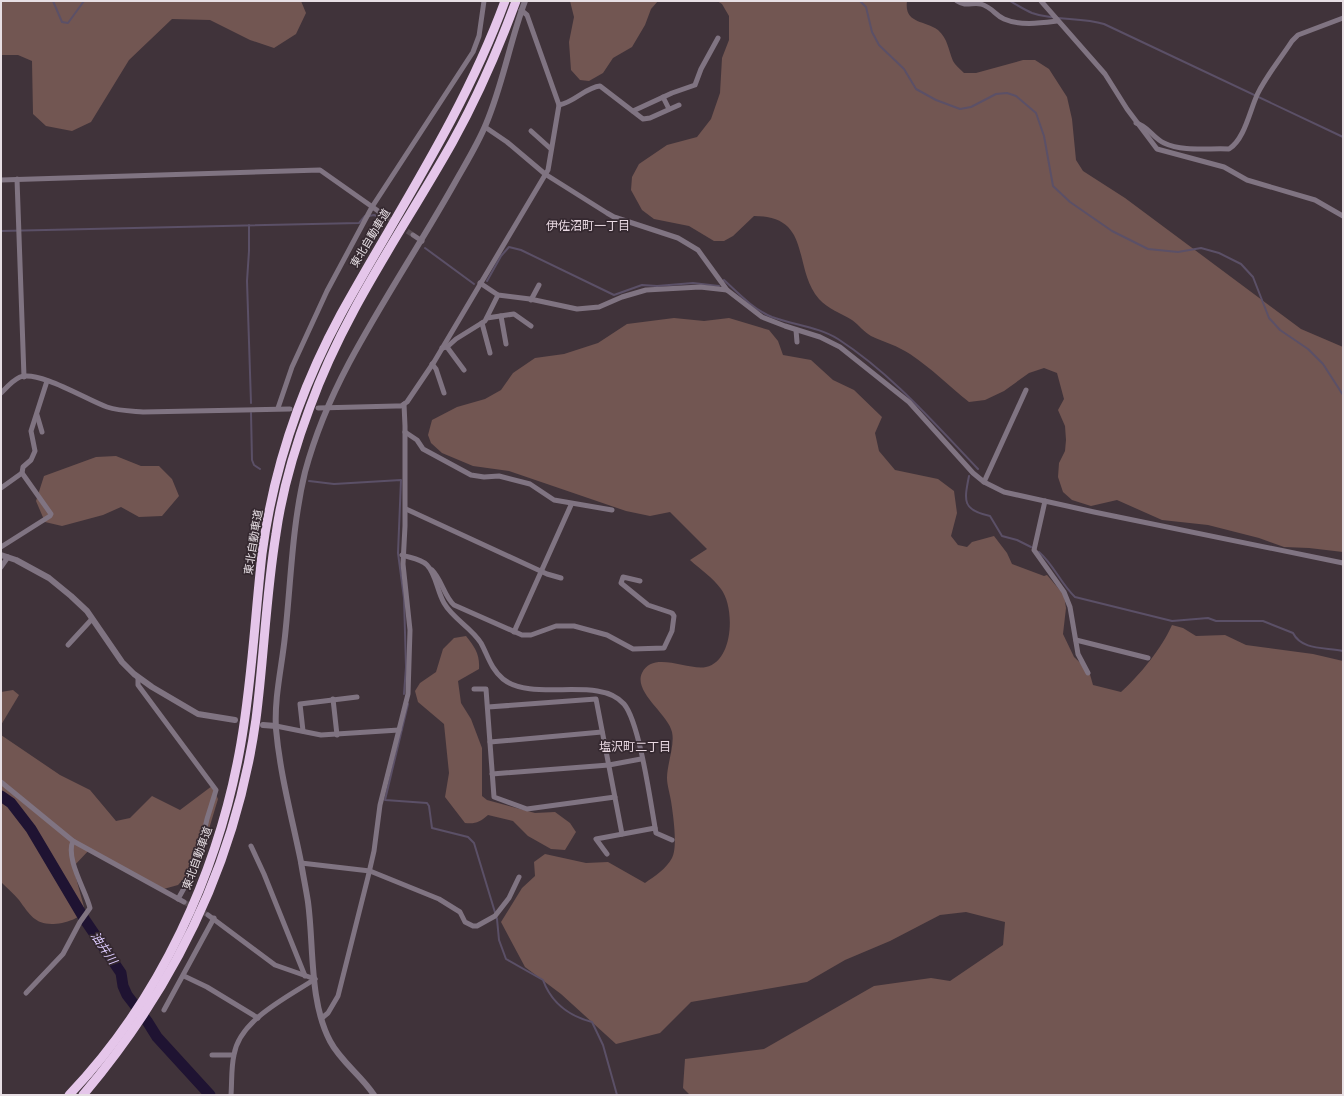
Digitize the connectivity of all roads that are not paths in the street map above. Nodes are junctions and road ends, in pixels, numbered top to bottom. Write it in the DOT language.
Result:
graph roads {
  1 [pos="484,1"];
  2 [pos="505,1"];
  3 [pos="516,1"];
  4 [pos="525,1"];
  5 [pos="957,1"];
  6 [pos="1041,1"];
  7 [pos="521,10"];
  8 [pos="1343,18"];
  9 [pos="1057,20"];
  10 [pos="718,38"];
  11 [pos="663,97"];
  12 [pos="559,104"];
  13 [pos="679,104"];
  14 [pos="669,109"];
  15 [pos="633,111"];
  16 [pos="1136,123"];
  17 [pos="485,127"];
  18 [pos="531,131"];
  19 [pos="552,149"];
  20 [pos="545,174"];
  21 [pos="17,179"];
  22 [pos="1,180"];
  23 [pos="372,207"];
  24 [pos="381,213"];
  25 [pos="1343,216"];
  26 [pos="413,235"];
  27 [pos="422,241"];
  28 [pos="480,283"];
  29 [pos="539,285"];
  30 [pos="727,290"];
  31 [pos="498,295"];
  32 [pos="532,300"];
  33 [pos="501,316"];
  34 [pos="487,318"];
  35 [pos="482,322"];
  36 [pos="531,326"];
  37 [pos="796,330"];
  38 [pos="797,342"];
  39 [pos="506,344"];
  40 [pos="445,347"];
  41 [pos="490,353"];
  42 [pos="432,364"];
  43 [pos="464,370"];
  44 [pos="24,377"];
  45 [pos="47,381"];
  46 [pos="1026,390"];
  47 [pos="1,393"];
  48 [pos="444,393"];
  49 [pos="404,404"];
  50 [pos="278,408"];
  51 [pos="318,408"];
  52 [pos="328,408"];
  53 [pos="290,409"];
  54 [pos="36,415"];
  55 [pos="42,432"];
  56 [pos="406,432"];
  57 [pos="22,473"];
  58 [pos="984,482"];
  59 [pos="1,488"];
  60 [pos="1045,501"];
  61 [pos="571,505"];
  62 [pos="406,509"];
  63 [pos="612,510"];
  64 [pos="1,547"];
  65 [pos="1,555"];
  66 [pos="402,556"];
  67 [pos="8,558"];
  68 [pos="1343,563"];
  69 [pos="1,567"];
  70 [pos="430,568"];
  71 [pos="542,571"];
  72 [pos="561,578"];
  73 [pos="640,581"];
  74 [pos="92,619"];
  75 [pos="514,632"];
  76 [pos="1076,640"];
  77 [pos="68,645"];
  78 [pos="1148,658"];
  79 [pos="1088,673"];
  80 [pos="138,677"];
  81 [pos="474,689"];
  82 [pos="356,697"];
  83 [pos="333,699"];
  84 [pos="488,707"];
  85 [pos="235,720"];
  86 [pos="263,724"];
  87 [pos="276,726"];
  88 [pos="399,730"];
  89 [pos="303,731"];
  90 [pos="602,732"];
  91 [pos="337,735"];
  92 [pos="490,742"];
  93 [pos="641,759"];
  94 [pos="609,765"];
  95 [pos="492,774"];
  96 [pos="1,782"];
  97 [pos="615,796"];
  98 [pos="655,828"];
  99 [pos="622,834"];
  100 [pos="672,840"];
  101 [pos="73,841"];
  102 [pos="251,846"];
  103 [pos="607,854"];
  104 [pos="301,863"];
  105 [pos="370,871"];
  106 [pos="519,877"];
  107 [pos="178,899"];
  108 [pos="184,902"];
  109 [pos="208,915"];
  110 [pos="214,918"];
  111 [pos="184,976"];
  112 [pos="305,976"];
  113 [pos="315,980"];
  114 [pos="26,993"];
  115 [pos="164,1010"];
  116 [pos="258,1018"];
  117 [pos="322,1018"];
  118 [pos="212,1055"];
  119 [pos="234,1055"];
  120 [pos="69,1095"];
  121 [pos="83,1095"];
  122 [pos="231,1095"];
  123 [pos="374,1095"];
  1 -- 23 [label="street"];
  2 -- 120 [label="highway, 東北自動車道"];
  3 -- 121 [label="highway, 東北自動車道"];
  4 -- 7 [label="street"];
  5 -- 9 [label="street"];
  6 -- 9 [label="street"];
  7 -- 12 [label="street"];
  7 -- 17 [label="street"];
  8 -- 16 [label="street"];
  9 -- 16 [label="street"];
  10 -- 11 [label="street"];
  11 -- 14 [label="street"];
  11 -- 15 [label="street"];
  12 -- 15 [label="street"];
  12 -- 19 [label="street"];
  13 -- 14 [label="street"];
  14 -- 15 [label="street"];
  16 -- 25 [label="street"];
  17 -- 20 [label="street"];
  17 -- 27 [label="street"];
  18 -- 19 [label="street"];
  19 -- 20 [label="street"];
  20 -- 28 [label="street"];
  20 -- 30 [label="street"];
  21 -- 22 [label="street"];
  21 -- 23 [label="street"];
  21 -- 44 [label="street"];
  23 -- 24 [label="street"];
  23 -- 50 [label="street"];
  26 -- 27 [label="street"];
  27 -- 52 [label="street"];
  28 -- 31 [label="street"];
  28 -- 40 [label="street"];
  29 -- 32 [label="street"];
  30 -- 32 [label="street"];
  30 -- 37 [label="street"];
  31 -- 32 [label="street"];
  31 -- 34 [label="street"];
  33 -- 34 [label="street"];
  33 -- 36 [label="street"];
  33 -- 39 [label="street"];
  34 -- 35 [label="street"];
  35 -- 40 [label="street"];
  35 -- 41 [label="street"];
  37 -- 38 [label="street"];
  37 -- 58 [label="street"];
  40 -- 42 [label="street"];
  40 -- 43 [label="street"];
  42 -- 48 [label="street"];
  42 -- 49 [label="street"];
  44 -- 45 [label="street"];
  44 -- 47 [label="street"];
  45 -- 50 [label="street"];
  45 -- 54 [label="street"];
  46 -- 58 [label="street"];
  49 -- 52 [label="street"];
  49 -- 56 [label="street"];
  50 -- 53 [label="street"];
  51 -- 52 [label="street"];
  52 -- 87 [label="street"];
  54 -- 55 [label="street"];
  54 -- 57 [label="street"];
  56 -- 61 [label="street"];
  56 -- 62 [label="street"];
  57 -- 59 [label="street"];
  57 -- 64 [label="street"];
  58 -- 60 [label="street"];
  60 -- 68 [label="street"];
  60 -- 76 [label="street"];
  61 -- 63 [label="street"];
  61 -- 71 [label="street"];
  62 -- 66 [label="street"];
  62 -- 71 [label="street"];
  65 -- 67 [label="street"];
  66 -- 70 [label="street"];
  66 -- 88 [label="street"];
  67 -- 69 [label="street"];
  67 -- 74 [label="street"];
  70 -- 75 [label="street"];
  70 -- 93 [label="street"];
  71 -- 72 [label="street"];
  71 -- 75 [label="street"];
  73 -- 75 [label="street"];
  74 -- 77 [label="street"];
  74 -- 80 [label="street"];
  76 -- 78 [label="street"];
  76 -- 79 [label="street"];
  80 -- 85 [label="street"];
  80 -- 107 [label="street"];
  81 -- 84 [label="street"];
  82 -- 83 [label="street"];
  83 -- 89 [label="street"];
  83 -- 91 [label="street"];
  84 -- 90 [label="street"];
  84 -- 92 [label="street"];
  86 -- 87 [label="street"];
  87 -- 89 [label="street"];
  87 -- 104 [label="street"];
  88 -- 91 [label="street"];
  88 -- 105 [label="street"];
  89 -- 91 [label="street"];
  90 -- 92 [label="street"];
  90 -- 94 [label="street"];
  92 -- 95 [label="street"];
  93 -- 94 [label="street"];
  93 -- 98 [label="street"];
  94 -- 95 [label="street"];
  94 -- 97 [label="street"];
  95 -- 97 [label="street"];
  96 -- 101 [label="street"];
  97 -- 99 [label="street"];
  98 -- 99 [label="street"];
  98 -- 100 [label="street"];
  99 -- 103 [label="street"];
  101 -- 107 [label="street"];
  101 -- 114 [label="street"];
  102 -- 112 [label="street"];
  104 -- 105 [label="street"];
  104 -- 113 [label="street"];
  105 -- 106 [label="street"];
  105 -- 117 [label="street"];
  107 -- 108 [label="street"];
  109 -- 110 [label="street"];
  110 -- 111 [label="street"];
  110 -- 112 [label="street"];
  111 -- 115 [label="street"];
  111 -- 116 [label="street"];
  112 -- 113 [label="street"];
  113 -- 116 [label="street"];
  113 -- 117 [label="street"];
  116 -- 119 [label="street"];
  117 -- 123 [label="street"];
  118 -- 119 [label="street"];
  119 -- 122 [label="street"];
}
